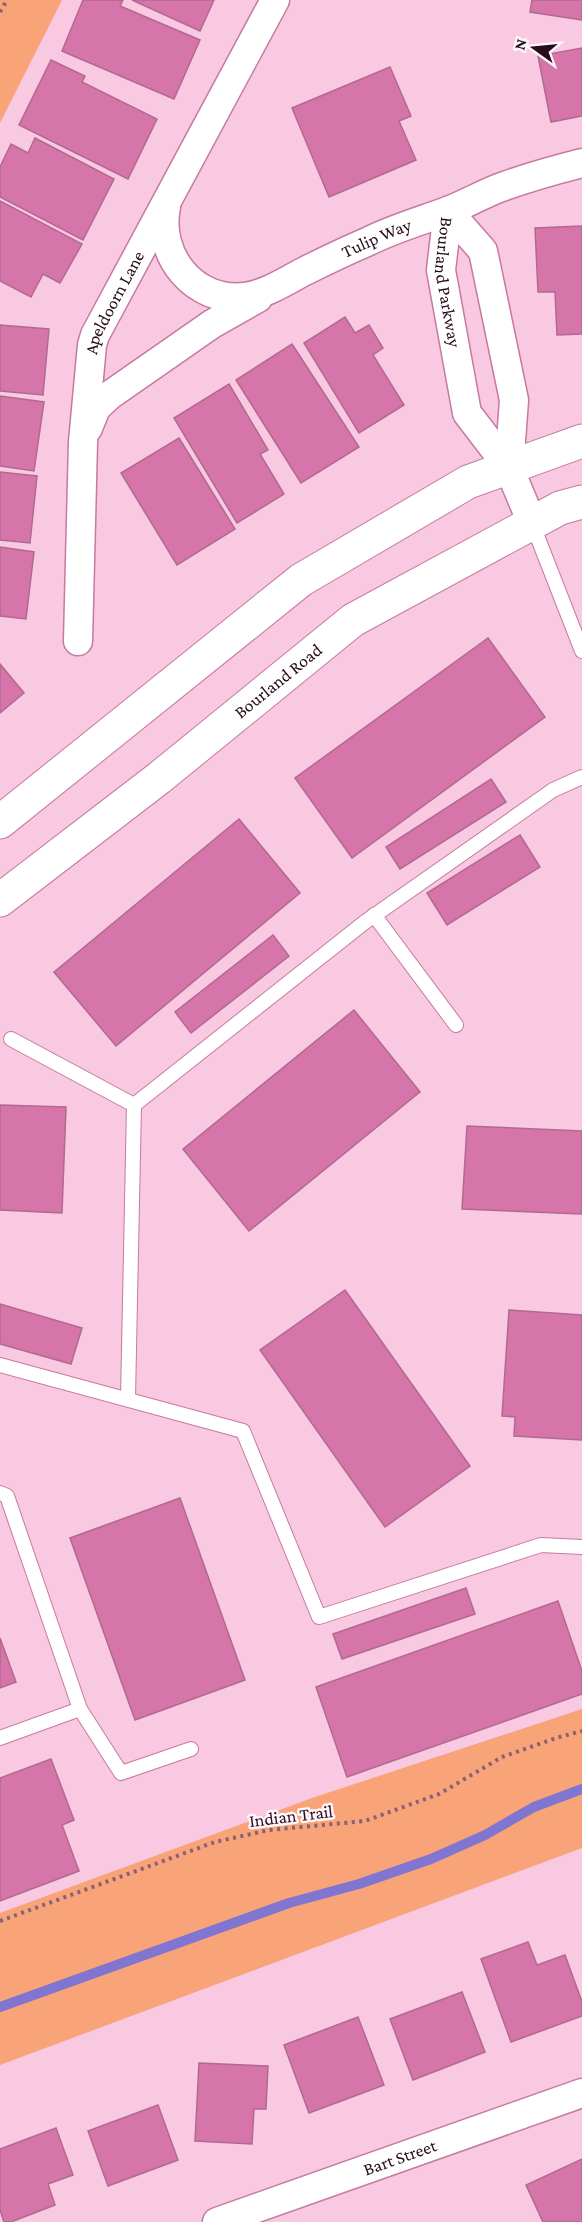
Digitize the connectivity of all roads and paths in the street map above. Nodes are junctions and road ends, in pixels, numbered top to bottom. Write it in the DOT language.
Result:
graph roads {
  1 [pos="7,0"];
  2 [pos="275,0"];
  3 [pos="0,12"];
  4 [pos="582,163"];
  5 [pos="173,190"];
  6 [pos="447,211"];
  7 [pos="274,287"];
  8 [pos="582,441"];
  9 [pos="83,442"];
  10 [pos="509,468"];
  11 [pos="582,502"];
  12 [pos="532,523"];
  13 [pos="78,641"];
  14 [pos="582,651"];
  15 [pos="582,777"];
  16 [pos="0,822"];
  17 [pos="0,900"];
  18 [pos="374,915"];
  19 [pos="456,1025"];
  20 [pos="11,1040"];
  21 [pos="134,1105"];
  22 [pos="0,1365"];
  23 [pos="128,1398"];
  24 [pos="0,1493"];
  25 [pos="582,1547"];
  26 [pos="80,1709"];
  27 [pos="582,1731"];
  28 [pos="0,1738"];
  29 [pos="191,1749"];
  30 [pos="0,1922"];
  31 [pos="582,2093"];
  32 [pos="217,2222"];
  1 -- 3 [label="path"];
  2 -- 5 [label="street, Apeldoorn Lane"];
  4 -- 6 [label="street, Tulip Way"];
  5 -- 7 [label="street, Tulip Way"];
  5 -- 9 [label="street, Apeldoorn Lane"];
  6 -- 7 [label="street, Tulip Way"];
  6 -- 10 [label="street, Bourland Parkway"];
  6 -- 10 [label="street, Bourland Parkway"];
  7 -- 9 [label="street, Tulip Way"];
  8 -- 10 [label="main road"];
  9 -- 13 [label="street, Apeldoorn Lane"];
  10 -- 12 [label="street, Bourland Parkway"];
  10 -- 16 [label="main road"];
  11 -- 12 [label="main road, Bourland Road"];
  12 -- 14 [label="lane"];
  12 -- 17 [label="main road, Bourland Road"];
  15 -- 18 [label="lane"];
  18 -- 19 [label="lane"];
  18 -- 21 [label="lane"];
  20 -- 21 [label="lane"];
  21 -- 23 [label="lane"];
  22 -- 23 [label="lane"];
  23 -- 25 [label="lane"];
  24 -- 26 [label="lane"];
  26 -- 28 [label="lane"];
  26 -- 29 [label="lane"];
  27 -- 30 [label="path, Indian Trail"];
  31 -- 32 [label="street, Bart Street"];
}
